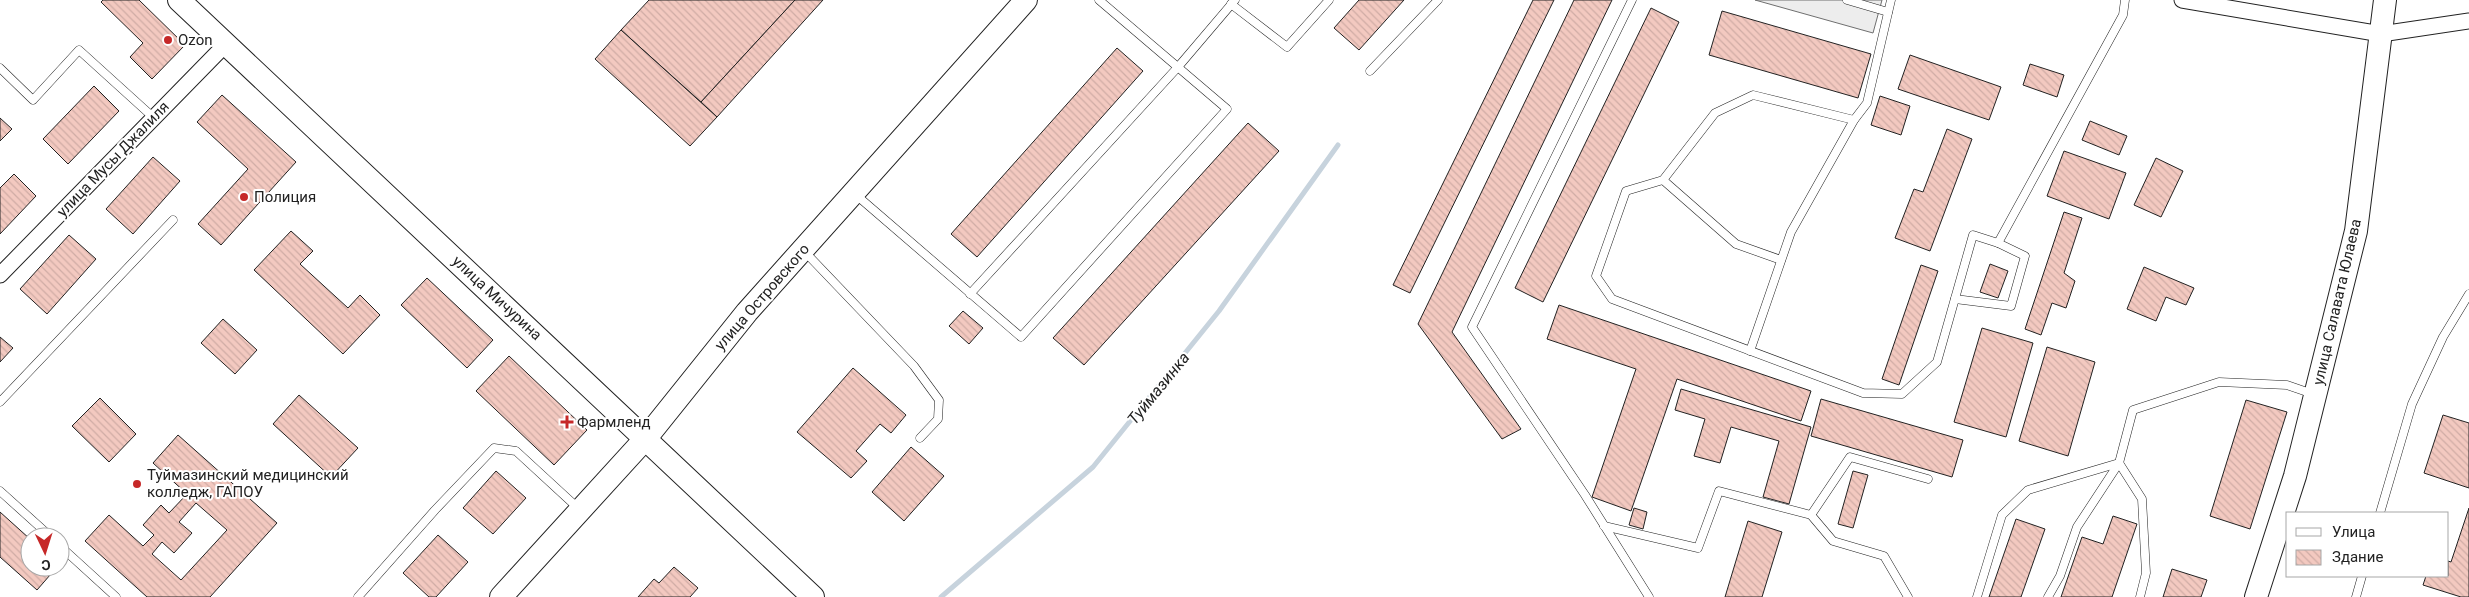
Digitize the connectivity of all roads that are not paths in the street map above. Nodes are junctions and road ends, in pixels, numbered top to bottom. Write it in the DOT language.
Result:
graph roads {
  1 [pos="179,0"];
  2 [pos="1026,0"];
  3 [pos="1099,0"];
  4 [pos="1329,0"];
  5 [pos="1438,0"];
  6 [pos="1632,0"];
  7 [pos="1847,0"];
  8 [pos="1891,0"];
  9 [pos="2126,0"];
  10 [pos="2182,0"];
  11 [pos="2385,0"];
  12 [pos="1233,2"];
  13 [pos="1888,12"];
  14 [pos="2469,21"];
  15 [pos="2381,34"];
  16 [pos="226,44"];
  17 [pos="1178,67"];
  18 [pos="0,68"];
  19 [pos="1370,71"];
  20 [pos="154,118"];
  21 [pos="1854,120"];
  22 [pos="1663,180"];
  23 [pos="853,193"];
  24 [pos="173,220"];
  25 [pos="1998,242"];
  26 [pos="803,250"];
  27 [pos="1781,260"];
  28 [pos="0,274"];
  29 [pos="970,294"];
  30 [pos="2469,294"];
  31 [pos="1954,298"];
  32 [pos="1750,351"];
  33 [pos="2315,394"];
  34 [pos="0,402"];
  35 [pos="646,438"];
  36 [pos="920,438"];
  37 [pos="2119,463"];
  38 [pos="1928,479"];
  39 [pos="0,491"];
  40 [pos="580,511"];
  41 [pos="2380,512"];
  42 [pos="1811,515"];
  43 [pos="1604,526"];
  44 [pos="40,527"];
  45 [pos="70,555"];
  46 [pos="2362,577"];
  47 [pos="109,591"];
  48 [pos="103,597"];
  49 [pos="116,597"];
  50 [pos="358,597"];
  51 [pos="502,597"];
  52 [pos="813,597"];
  53 [pos="1649,597"];
  54 [pos="1908,597"];
  55 [pos="1977,597"];
  56 [pos="2048,597"];
  57 [pos="2140,597"];
  58 [pos="2256,597"];
  59 [pos="2356,597"];
  1 -- 16 [label="street, улица Мичурина"];
  2 -- 23 [label="street, улица Островского"];
  3 -- 17 [label="lane"];
  4 -- 12 [label="lane"];
  5 -- 19 [label="lane"];
  6 -- 43 [label="lane"];
  7 -- 13 [label="lane"];
  8 -- 13 [label="lane"];
  9 -- 25 [label="lane"];
  10 -- 15 [label="street"];
  11 -- 15 [label="street, улица Салавата Юлаева"];
  12 -- 17 [label="lane"];
  13 -- 21 [label="lane"];
  14 -- 15 [label="street"];
  15 -- 33 [label="street, улица Салавата Юлаева"];
  16 -- 20 [label="street, улица Мусы Джалиля"];
  16 -- 35 [label="street, улица Мичурина"];
  17 -- 29 [label="lane"];
  17 -- 29 [label="lane"];
  18 -- 20 [label="lane"];
  20 -- 28 [label="street, улица Мусы Джалиля"];
  21 -- 22 [label="lane"];
  21 -- 27 [label="lane"];
  22 -- 27 [label="lane"];
  22 -- 32 [label="lane"];
  23 -- 26 [label="street, улица Островского"];
  23 -- 29 [label="lane"];
  24 -- 34 [label="lane"];
  25 -- 31 [label="lane"];
  25 -- 31 [label="lane"];
  26 -- 35 [label="street, улица Островского"];
  26 -- 36 [label="lane"];
  27 -- 32 [label="lane"];
  30 -- 41 [label="lane"];
  31 -- 32 [label="lane"];
  33 -- 37 [label="lane"];
  33 -- 58 [label="street, улица Салавата Юлаева"];
  35 -- 40 [label="street, улица Островского"];
  35 -- 52 [label="street, улица Мичурина"];
  37 -- 55 [label="lane"];
  37 -- 56 [label="lane"];
  37 -- 57 [label="lane"];
  38 -- 42 [label="lane"];
  39 -- 44 [label="lane"];
  40 -- 50 [label="lane"];
  40 -- 51 [label="street, улица Островского"];
  42 -- 43 [label="lane"];
  42 -- 54 [label="lane"];
  43 -- 53 [label="lane"];
  45 -- 47 [label="lane"];
  46 -- 59 [label="lane"];
  47 -- 48 [label="lane"];
  47 -- 49 [label="lane"];
}
